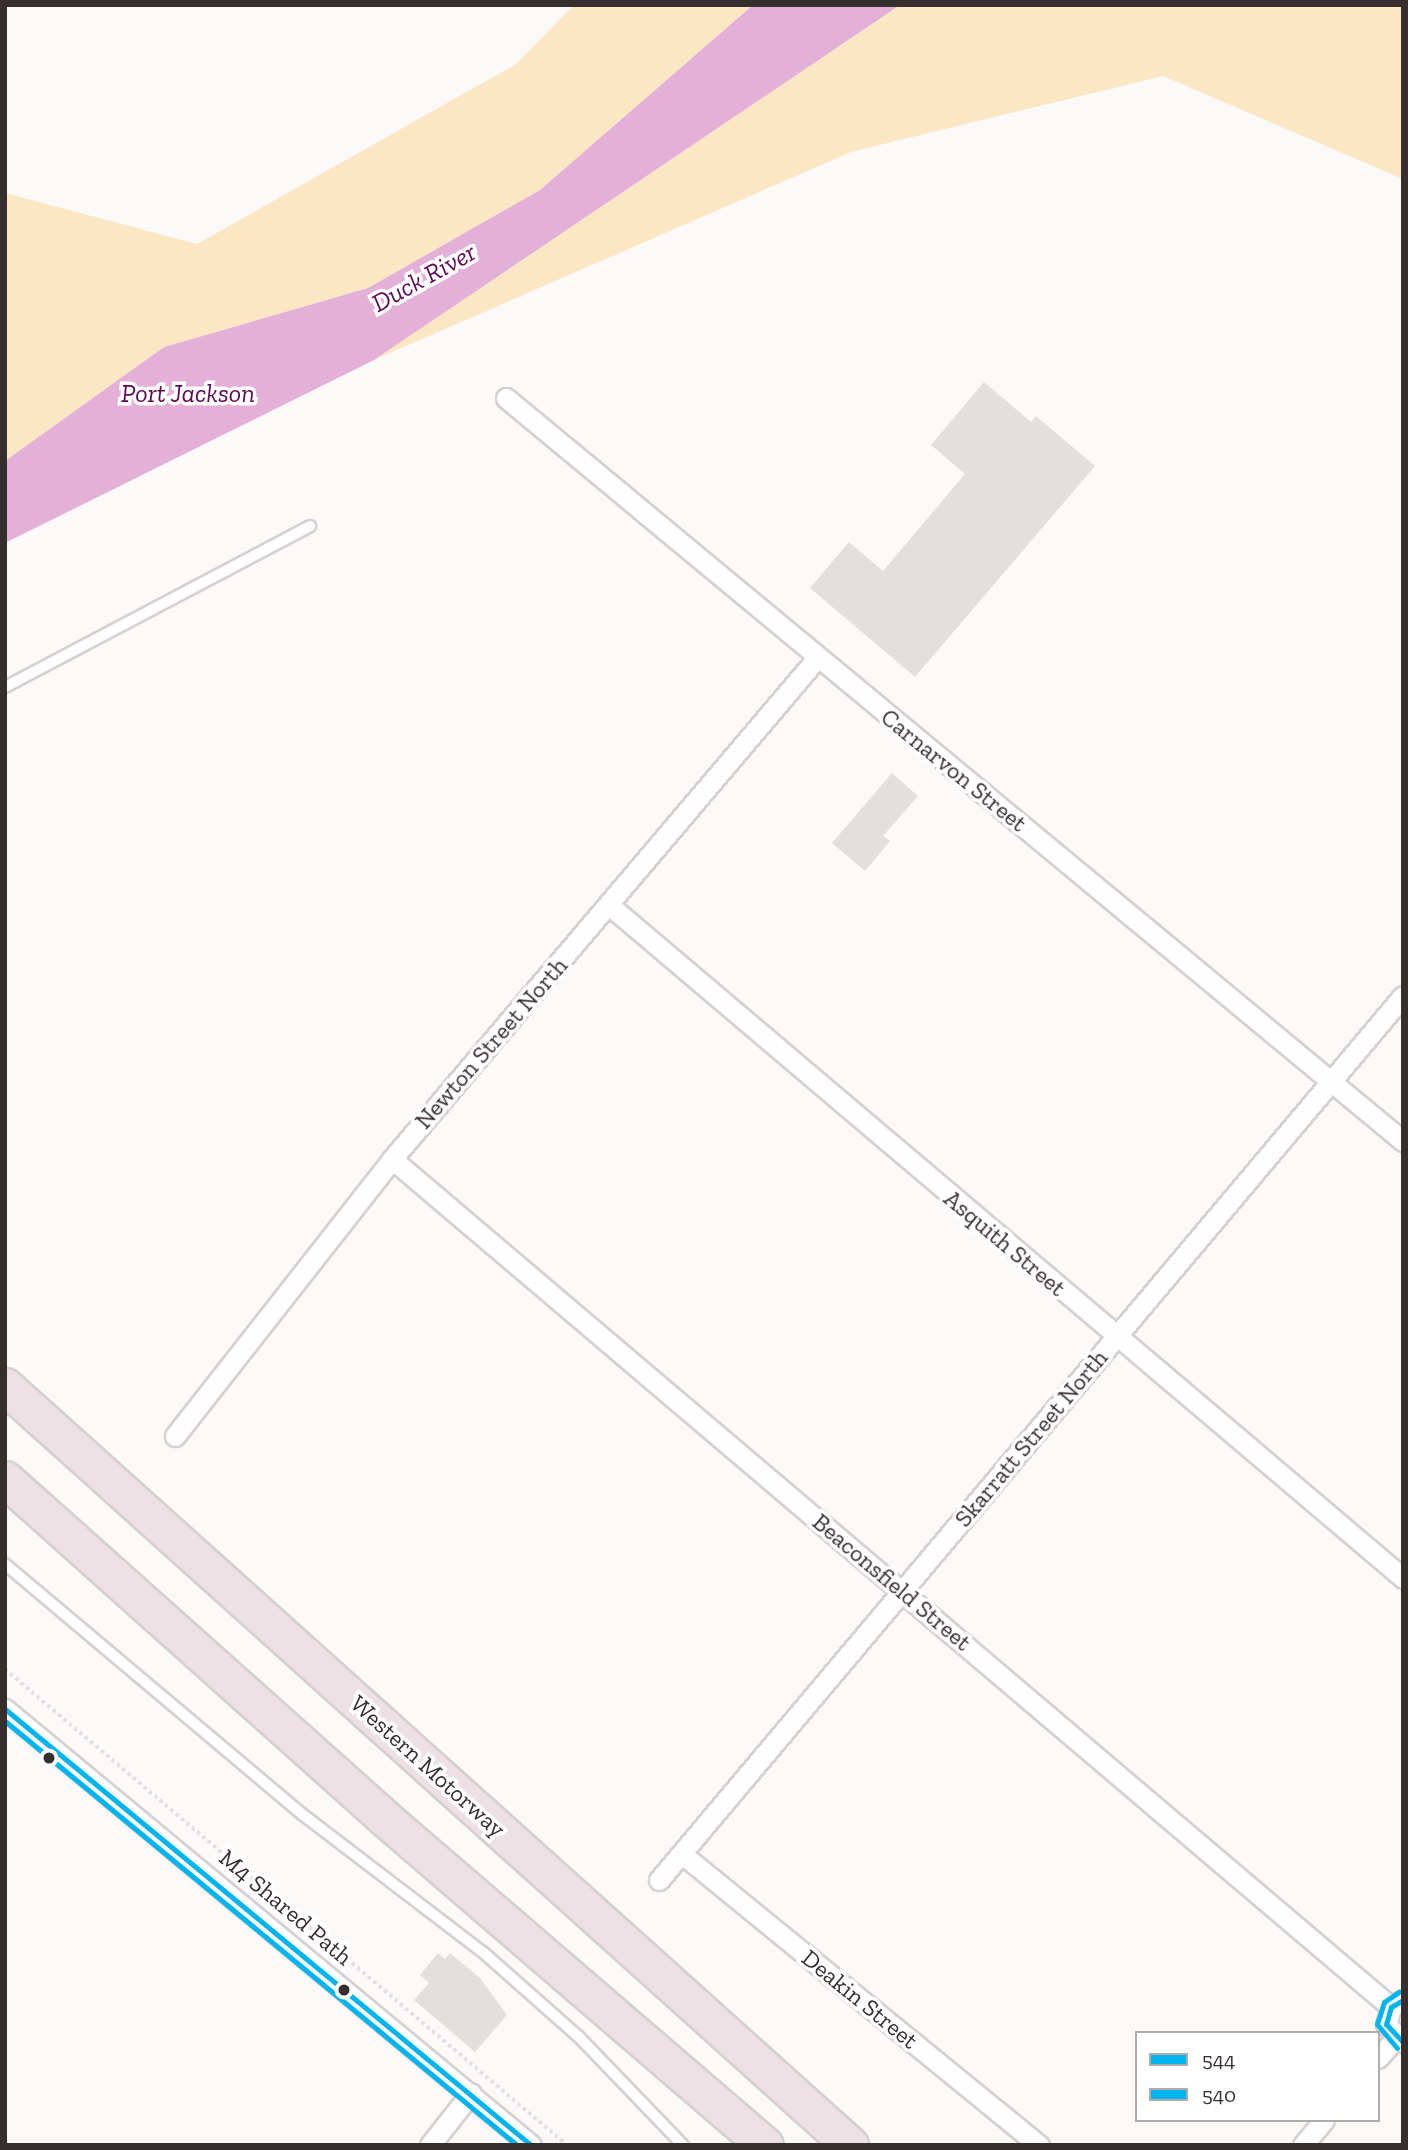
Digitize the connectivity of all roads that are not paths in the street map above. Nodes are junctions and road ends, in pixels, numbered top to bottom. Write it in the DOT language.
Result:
graph roads {
  1 [pos="506,398"];
  2 [pos="310,526"];
  3 [pos="817,658"];
  4 [pos="5,687"];
  5 [pos="610,905"];
  6 [pos="1403,996"];
  7 [pos="1332,1080"];
  8 [pos="1403,1141"];
  9 [pos="392,1159"];
  10 [pos="1116,1337"];
  11 [pos="5,1386"];
  12 [pos="176,1436"];
  13 [pos="5,1479"];
  14 [pos="5,1564"];
  15 [pos="1403,1578"];
  16 [pos="903,1591"];
  17 [pos="5,1709"];
  18 [pos="682,1854"];
  19 [pos="659,1880"];
  20 [pos="1397,2004"];
  21 [pos="1399,2040"];
  22 [pos="1380,2056"];
  23 [pos="471,2093"];
  24 [pos="1322,2122"];
  25 [pos="430,2145"];
  26 [pos="531,2145"];
  27 [pos="683,2145"];
  28 [pos="765,2145"];
  29 [pos="850,2145"];
  30 [pos="1039,2145"];
  31 [pos="1303,2145"];
  1 -- 3 [label="street, Carnarvon Street"];
  2 -- 4 [label="lane"];
  3 -- 5 [label="street, Newton Street North"];
  3 -- 7 [label="street, Carnarvon Street"];
  5 -- 9 [label="street, Newton Street North"];
  5 -- 10 [label="street, Asquith Street"];
  6 -- 7 [label="street, Skarratt Street North"];
  7 -- 8 [label="street, Carnarvon Street"];
  7 -- 10 [label="street, Skarratt Street North"];
  9 -- 12 [label="street, Newton Street North"];
  9 -- 16 [label="street, Beaconsfield Street"];
  10 -- 15 [label="street, Asquith Street"];
  10 -- 16 [label="street, Skarratt Street North"];
  11 -- 29 [label="highway, Western Motorway"];
  13 -- 28 [label="highway"];
  14 -- 27 [label="lane"];
  16 -- 18 [label="street, Skarratt Street North"];
  16 -- 20 [label="street, Beaconsfield Street"];
  17 -- 23 [label="street"];
  18 -- 19 [label="street, Skarratt Street North"];
  18 -- 30 [label="street, Deakin Street"];
  20 -- 21 [label="street"];
  21 -- 22 [label="street"];
  23 -- 25 [label="street"];
  23 -- 26 [label="street"];
  24 -- 31 [label="street"];
}
